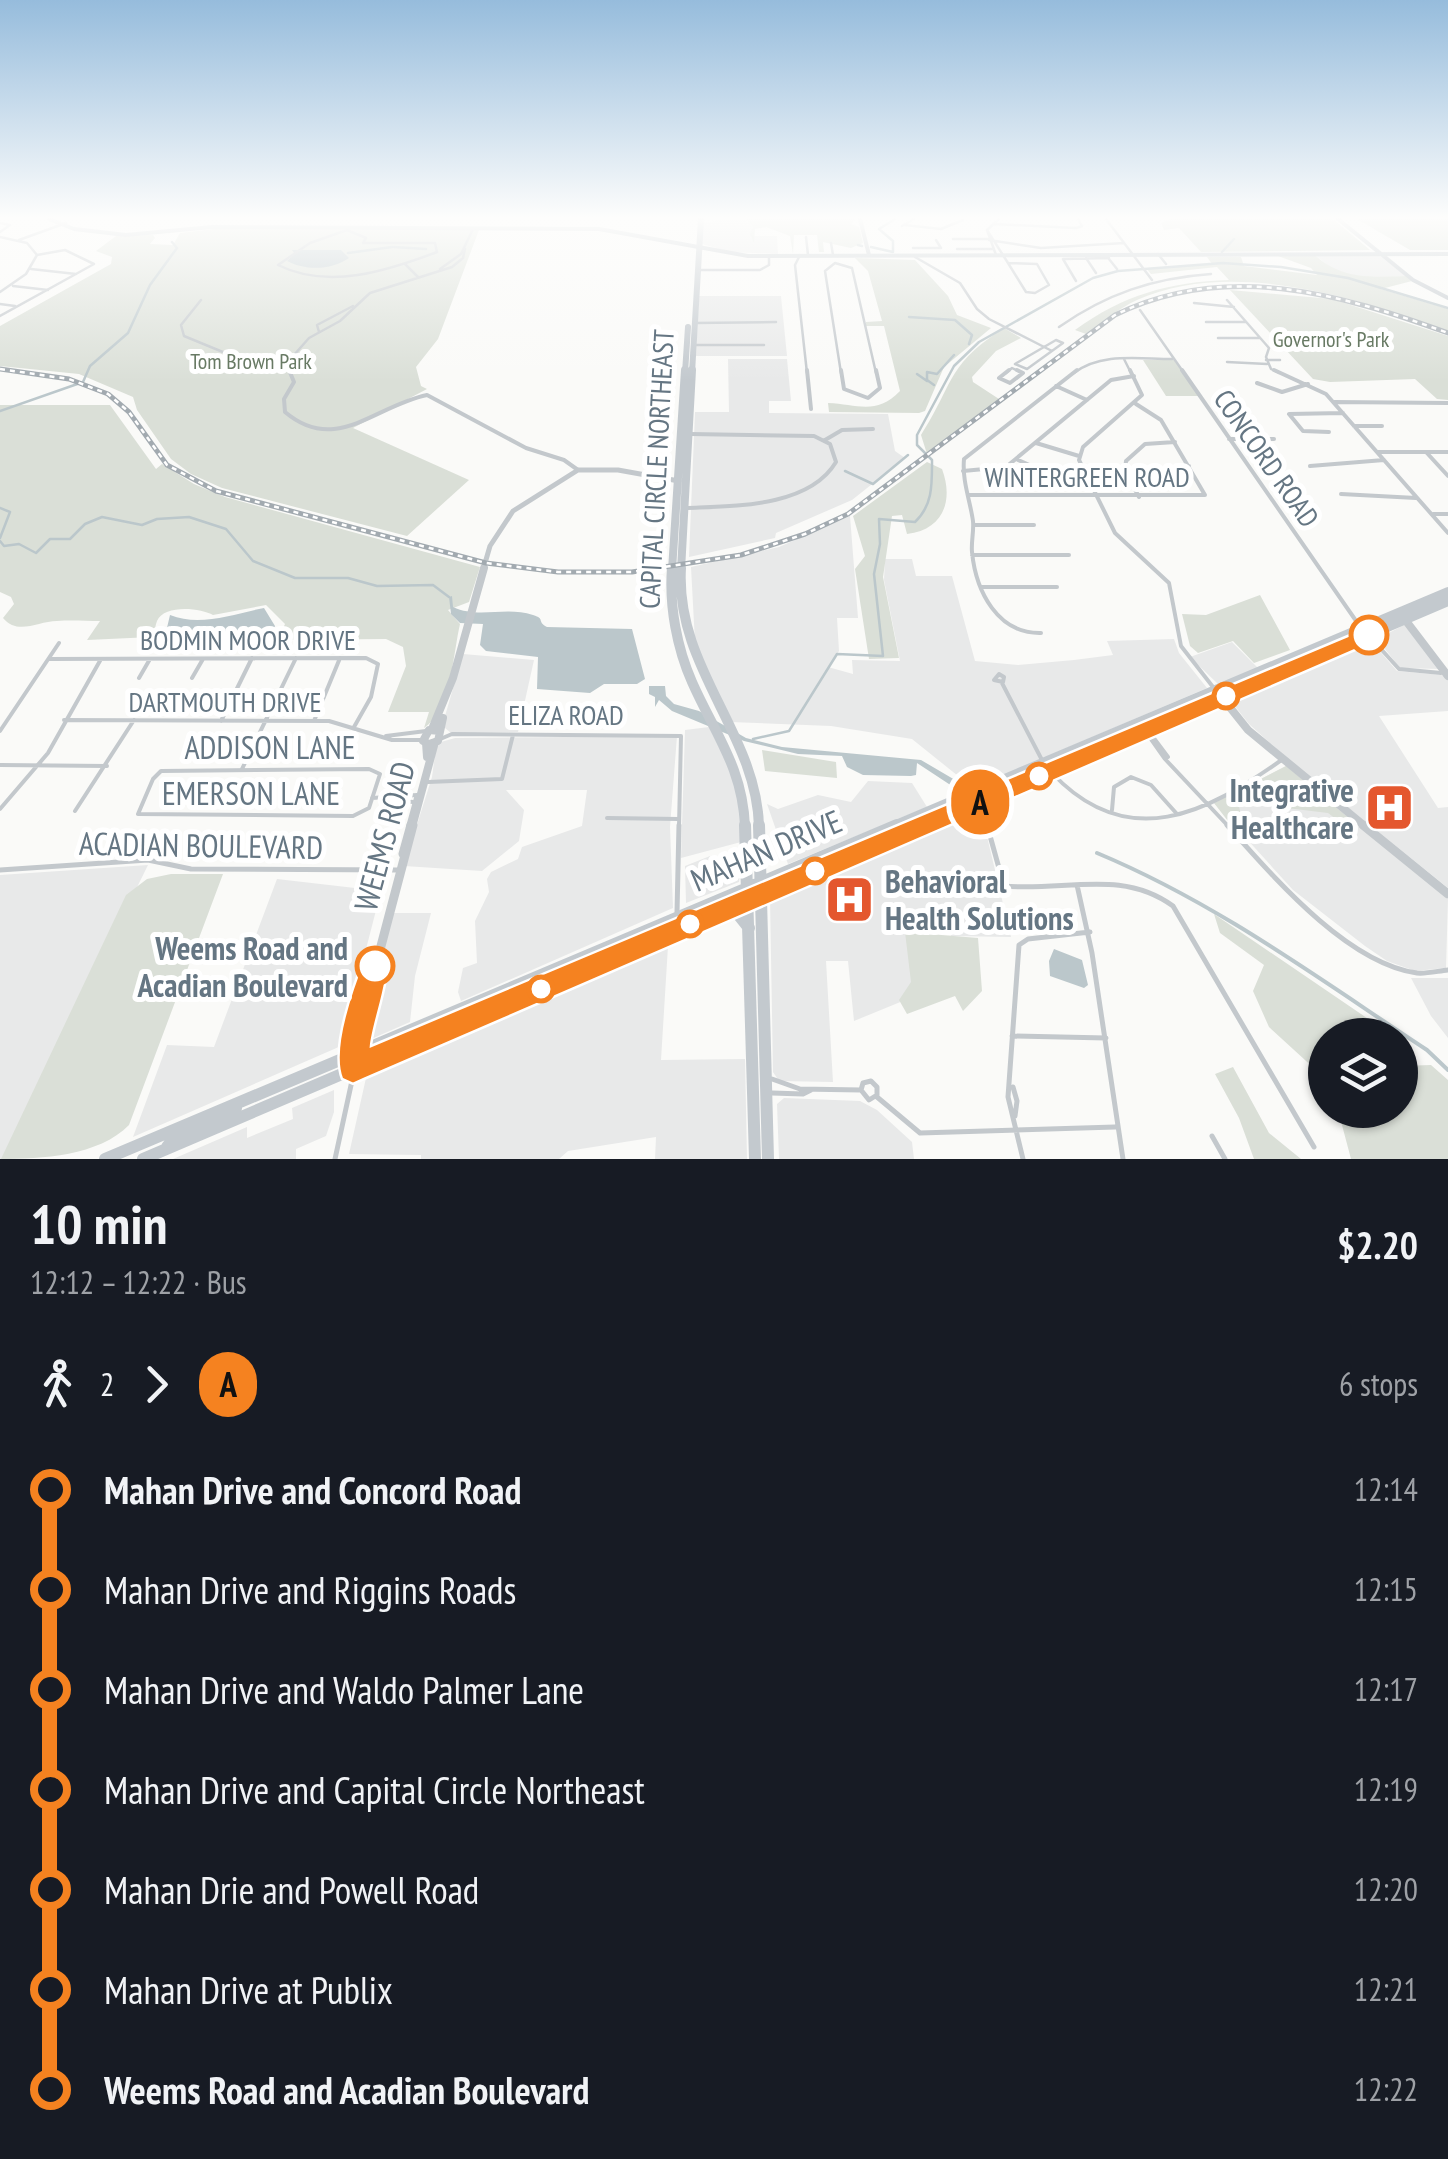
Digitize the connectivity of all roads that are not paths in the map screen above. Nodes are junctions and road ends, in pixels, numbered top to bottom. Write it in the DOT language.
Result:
graph roads {
  1 [pos="26,273"];
  2 [pos="65,273"];
  3 [pos="296,273"];
  4 [pos="360,273"];
  5 [pos="414,273"];
  6 [pos="431,273"];
  7 [pos="694,273"];
  8 [pos="696,273"];
  9 [pos="799,273"];
  10 [pos="825,273"];
  11 [pos="855,273"];
  12 [pos="941,273"];
  13 [pos="1014,273"];
  14 [pos="1041,273"];
  15 [pos="1071,273"];
  16 [pos="1146,273"];
  17 [pos="76,274"];
  18 [pos="1211,274"];
  19 [pos="1409,274"];
  20 [pos="418,277"];
  21 [pos="953,278"];
  22 [pos="1152,280"];
  23 [pos="1076,281"];
  24 [pos="11,286"];
  25 [pos="48,290"];
  26 [pos="0,292"];
  27 [pos="693,293"];
  28 [pos="1448,297"];
  29 [pos="201,300"];
  30 [pos="1227,300"];
  31 [pos="1194,302"];
  32 [pos="0,304"];
  33 [pos="356,305"];
  34 [pos="18,306"];
  35 [pos="1234,308"];
  36 [pos="1140,310"];
  37 [pos="0,316"];
  38 [pos="694,322"];
  39 [pos="776,322"];
  40 [pos="1206,322"];
  41 [pos="1246,322"];
  42 [pos="1060,327"];
  43 [pos="319,332"];
  44 [pos="1218,338"];
  45 [pos="1259,338"];
  46 [pos="764,345"];
  47 [pos="689,346"];
  48 [pos="1046,348"];
  49 [pos="1052,351"];
  50 [pos="1174,359"];
  51 [pos="1124,360"];
  52 [pos="1280,360"];
  53 [pos="1227,362"];
  54 [pos="1267,362"];
  55 [pos="286,368"];
  56 [pos="1134,376"];
  57 [pos="1257,383"];
  58 [pos="1308,384"];
  59 [pos="1056,386"];
  60 [pos="864,398"];
  61 [pos="1087,400"];
  62 [pos="1134,402"];
  63 [pos="1334,402"];
  64 [pos="1448,402"];
  65 [pos="811,408"];
  66 [pos="1343,412"];
  67 [pos="1354,426"];
  68 [pos="1382,426"];
  69 [pos="873,430"];
  70 [pos="1329,432"];
  71 [pos="684,434"];
  72 [pos="1229,439"];
  73 [pos="1274,439"];
  74 [pos="825,440"];
  75 [pos="1174,442"];
  76 [pos="1036,443"];
  77 [pos="1378,452"];
  78 [pos="1426,452"];
  79 [pos="1448,452"];
  80 [pos="1079,456"];
  81 [pos="1016,459"];
  82 [pos="1384,460"];
  83 [pos="569,463"];
  84 [pos="1189,466"];
  85 [pos="1310,466"];
  86 [pos="963,470"];
  87 [pos="1042,471"];
  88 [pos="1167,472"];
  89 [pos="578,473"];
  90 [pos="1448,476"];
  91 [pos="681,482"];
  92 [pos="1341,494"];
  93 [pos="968,496"];
  94 [pos="1096,496"];
  95 [pos="1138,497"];
  96 [pos="1417,498"];
  97 [pos="680,508"];
  98 [pos="1431,514"];
  99 [pos="1448,514"];
  100 [pos="974,525"];
  101 [pos="1034,525"];
  102 [pos="1448,532"];
  103 [pos="972,555"];
  104 [pos="1068,555"];
  105 [pos="981,587"];
  106 [pos="1057,587"];
  107 [pos="1446,597"];
  108 [pos="1401,616"];
  109 [pos="1365,632"];
  110 [pos="1042,633"];
  111 [pos="682,636"];
  112 [pos="60,643"];
  113 [pos="101,658"];
  114 [pos="150,658"];
  115 [pos="203,658"];
  116 [pos="252,658"];
  117 [pos="296,658"];
  118 [pos="340,658"];
  119 [pos="49,659"];
  120 [pos="1447,674"];
  121 [pos="139,678"];
  122 [pos="192,678"];
  123 [pos="1002,683"];
  124 [pos="1219,694"];
  125 [pos="64,720"];
  126 [pos="134,720"];
  127 [pos="222,720"];
  128 [pos="268,721"];
  129 [pos="314,721"];
  130 [pos="719,725"];
  131 [pos="354,727"];
  132 [pos="1142,727"];
  133 [pos="0,731"];
  134 [pos="452,734"];
  135 [pos="514,735"];
  136 [pos="432,736"];
  137 [pos="1283,759"];
  138 [pos="0,765"];
  139 [pos="39,765"];
  140 [pos="107,766"];
  141 [pos="1047,767"];
  142 [pos="242,769"];
  143 [pos="425,782"];
  144 [pos="982,797"];
  145 [pos="372,798"];
  146 [pos="418,799"];
  147 [pos="1206,801"];
  148 [pos="0,809"];
  149 [pos="1112,810"];
  150 [pos="76,811"];
  151 [pos="1178,814"];
  152 [pos="136,816"];
  153 [pos="608,818"];
  154 [pos="679,819"];
  155 [pos="857,848"];
  156 [pos="760,858"];
  157 [pos="0,870"];
  158 [pos="400,870"];
  159 [pos="786,872"];
  160 [pos="1076,884"];
  161 [pos="754,890"];
  162 [pos="1448,894"];
  163 [pos="719,912"];
  164 [pos="677,917"];
  165 [pos="749,929"];
  166 [pos="1090,932"];
  167 [pos="1448,970"];
  168 [pos="550,976"];
  169 [pos="1012,1036"];
  170 [pos="1106,1038"];
  171 [pos="353,1061"];
  172 [pos="761,1085"];
  173 [pos="811,1090"];
  174 [pos="861,1090"];
  175 [pos="876,1096"];
  176 [pos="250,1098"];
  177 [pos="1116,1127"];
  178 [pos="1018,1130"];
  179 [pos="1212,1136"];
  180 [pos="1314,1147"];
  181 [pos="163,1154"];
  182 [pos="105,1159"];
  183 [pos="143,1159"];
  184 [pos="336,1159"];
  185 [pos="755,1159"];
  186 [pos="768,1159"];
  187 [pos="1023,1159"];
  188 [pos="1123,1159"];
  189 [pos="1226,1159"];
  1 -- 24 [label="street"];
  2 -- 17 [label="street"];
  3 -- 4 [label="street"];
  5 -- 20 [label="street"];
  6 -- 20 [label="street"];
  7 -- 27 [label="main road, CAPITAL CIRCLE NORTHEAST"];
  8 -- 27 [label="main road, CAPITAL CIRCLE NORTHEAST"];
  9 -- 65 [label="street"];
  10 -- 60 [label="street"];
  11 -- 60 [label="street"];
  12 -- 21 [label="street"];
  13 -- 14 [label="street"];
  15 -- 23 [label="street"];
  16 -- 22 [label="street"];
  17 -- 25 [label="street"];
  18 -- 22 [label="street"];
  19 -- 28 [label="main road"];
  20 -- 33 [label="street"];
  21 -- 48 [label="street"];
  22 -- 42 [label="street"];
  24 -- 25 [label="street"];
  24 -- 26 [label="street"];
  25 -- 34 [label="street"];
  27 -- 38 [label="main road, CAPITAL CIRCLE NORTHEAST"];
  27 -- 47 [label="main road, CAPITAL CIRCLE NORTHEAST"];
  29 -- 55 [label="street"];
  30 -- 35 [label="street"];
  31 -- 35 [label="street"];
  32 -- 34 [label="street"];
  33 -- 43 [label="street"];
  33 -- 43 [label="street"];
  34 -- 37 [label="street"];
  35 -- 41 [label="street"];
  36 -- 50 [label="street, CONCORD ROAD"];
  38 -- 39 [label="street"];
  38 -- 47 [label="main road, CAPITAL CIRCLE NORTHEAST"];
  40 -- 41 [label="street"];
  41 -- 45 [label="street"];
  43 -- 55 [label="street"];
  44 -- 45 [label="street"];
  45 -- 54 [label="street"];
  46 -- 47 [label="street"];
  47 -- 71 [label="main road, CAPITAL CIRCLE NORTHEAST"];
  48 -- 49 [label="street"];
  48 -- 49 [label="street"];
  48 -- 49 [label="street"];
  50 -- 51 [label="street"];
  50 -- 72 [label="street, CONCORD ROAD"];
  51 -- 56 [label="street"];
  51 -- 59 [label="street"];
  52 -- 54 [label="street"];
  53 -- 54 [label="street"];
  54 -- 58 [label="street"];
  55 -- 83 [label="street"];
  56 -- 61 [label="street"];
  56 -- 62 [label="street"];
  57 -- 58 [label="street"];
  58 -- 63 [label="street"];
  59 -- 61 [label="street"];
  59 -- 86 [label="street"];
  61 -- 76 [label="street"];
  62 -- 75 [label="street"];
  62 -- 80 [label="street"];
  63 -- 64 [label="street"];
  63 -- 66 [label="street"];
  66 -- 67 [label="street"];
  66 -- 70 [label="street"];
  67 -- 68 [label="street"];
  67 -- 77 [label="street"];
  69 -- 74 [label="street"];
  71 -- 74 [label="street"];
  71 -- 91 [label="main road, CAPITAL CIRCLE NORTHEAST"];
  72 -- 73 [label="street"];
  72 -- 109 [label="street, CONCORD ROAD"];
  74 -- 97 [label="street"];
  75 -- 84 [label="street"];
  75 -- 95 [label="street"];
  76 -- 80 [label="street"];
  76 -- 81 [label="street"];
  77 -- 78 [label="street"];
  77 -- 82 [label="street"];
  78 -- 79 [label="street"];
  78 -- 90 [label="street"];
  80 -- 94 [label="street"];
  81 -- 86 [label="street"];
  81 -- 87 [label="street"];
  82 -- 85 [label="street"];
  82 -- 96 [label="street"];
  83 -- 89 [label="street"];
  84 -- 88 [label="street"];
  84 -- 95 [label="street, WINTERGREEN ROAD"];
  86 -- 93 [label="street"];
  89 -- 91 [label="street, WEEMS ROAD"];
  89 -- 136 [label="street, WEEMS ROAD"];
  91 -- 97 [label="main road, CAPITAL CIRCLE NORTHEAST"];
  92 -- 96 [label="street"];
  93 -- 94 [label="street, WINTERGREEN ROAD"];
  93 -- 100 [label="street"];
  94 -- 95 [label="street, WINTERGREEN ROAD"];
  94 -- 124 [label="street"];
  96 -- 98 [label="street"];
  97 -- 111 [label="main road, CAPITAL CIRCLE NORTHEAST"];
  98 -- 99 [label="street"];
  98 -- 102 [label="street"];
  100 -- 101 [label="street"];
  100 -- 103 [label="street"];
  103 -- 104 [label="street"];
  103 -- 105 [label="street"];
  105 -- 106 [label="street"];
  105 -- 110 [label="street"];
  107 -- 108 [label="main road, MAHAN DRIVE"];
  108 -- 109 [label="main road, MAHAN DRIVE"];
  108 -- 120 [label="street"];
  109 -- 120 [label="street"];
  109 -- 124 [label="main road, MAHAN DRIVE"];
  111 -- 130 [label="main road, CAPITAL CIRCLE NORTHEAST"];
  112 -- 119 [label="street"];
  113 -- 114 [label="street, BODMIN MOOR DRIVE"];
  113 -- 119 [label="street, BODMIN MOOR DRIVE"];
  113 -- 125 [label="street"];
  114 -- 115 [label="street, BODMIN MOOR DRIVE"];
  114 -- 121 [label="street"];
  115 -- 116 [label="street, BODMIN MOOR DRIVE"];
  115 -- 122 [label="street"];
  116 -- 117 [label="street, BODMIN MOOR DRIVE"];
  116 -- 127 [label="street"];
  117 -- 118 [label="street, BODMIN MOOR DRIVE"];
  117 -- 128 [label="street"];
  118 -- 129 [label="street"];
  118 -- 131 [label="street, BODMIN MOOR DRIVE"];
  119 -- 133 [label="street"];
  123 -- 141 [label="street"];
  124 -- 132 [label="main road, MAHAN DRIVE"];
  124 -- 137 [label="street"];
  125 -- 126 [label="street, DARTMOUTH DRIVE"];
  125 -- 139 [label="street"];
  126 -- 127 [label="street, DARTMOUTH DRIVE"];
  126 -- 140 [label="street"];
  127 -- 128 [label="street, DARTMOUTH DRIVE"];
  128 -- 129 [label="street, DARTMOUTH DRIVE"];
  128 -- 142 [label="street"];
  129 -- 131 [label="street, DARTMOUTH DRIVE"];
  130 -- 156 [label="main road, CAPITAL CIRCLE NORTHEAST"];
  130 -- 161 [label="main road, CAPITAL CIRCLE NORTHEAST"];
  131 -- 136 [label="street, DARTMOUTH DRIVE"];
  132 -- 141 [label="main road, MAHAN DRIVE"];
  132 -- 147 [label="street"];
  134 -- 135 [label="street, ELIZA ROAD"];
  134 -- 136 [label="street, ELIZA ROAD"];
  134 -- 136 [label="street, ELIZA ROAD"];
  135 -- 143 [label="street"];
  135 -- 154 [label="street, ELIZA ROAD"];
  136 -- 143 [label="street, WEEMS ROAD"];
  137 -- 147 [label="street"];
  137 -- 162 [label="street"];
  138 -- 139 [label="street"];
  139 -- 140 [label="street"];
  139 -- 148 [label="street"];
  140 -- 150 [label="street"];
  141 -- 144 [label="main road, MAHAN DRIVE"];
  141 -- 149 [label="street"];
  142 -- 145 [label="street, ADDISON LANE"];
  142 -- 152 [label="street, ADDISON LANE"];
  143 -- 146 [label="street, WEEMS ROAD"];
  143 -- 158 [label="street, WEEMS ROAD"];
  144 -- 155 [label="main road, MAHAN DRIVE"];
  144 -- 160 [label="street"];
  145 -- 146 [label="street"];
  145 -- 152 [label="street, EMERSON LANE"];
  146 -- 158 [label="street, WEEMS ROAD"];
  147 -- 151 [label="street"];
  147 -- 167 [label="street"];
  149 -- 151 [label="street"];
  149 -- 151 [label="street"];
  153 -- 154 [label="street"];
  154 -- 164 [label="street"];
  155 -- 159 [label="main road, MAHAN DRIVE"];
  155 -- 161 [label="main road, MAHAN DRIVE"];
  156 -- 159 [label="main road"];
  156 -- 161 [label="main road, CAPITAL CIRCLE NORTHEAST"];
  157 -- 158 [label="street, ACADIAN BOULEVARD"];
  158 -- 171 [label="street, WEEMS ROAD"];
  159 -- 161 [label="main road, MAHAN DRIVE"];
  160 -- 166 [label="street"];
  160 -- 180 [label="street"];
  161 -- 163 [label="main road, MAHAN DRIVE"];
  161 -- 164 [label="main road, MAHAN DRIVE"];
  161 -- 165 [label="main road, CAPITAL CIRCLE NORTHEAST"];
  161 -- 172 [label="main road, CAPITAL CIRCLE NORTHEAST"];
  163 -- 165 [label="main road"];
  163 -- 168 [label="main road, MAHAN DRIVE"];
  164 -- 168 [label="main road, MAHAN DRIVE"];
  165 -- 172 [label="main road, CAPITAL CIRCLE NORTHEAST"];
  166 -- 169 [label="street"];
  166 -- 170 [label="street"];
  168 -- 171 [label="main road, MAHAN DRIVE"];
  169 -- 170 [label="street"];
  169 -- 178 [label="street"];
  170 -- 177 [label="street"];
  171 -- 176 [label="main road, MAHAN DRIVE"];
  171 -- 181 [label="main road, MAHAN DRIVE"];
  171 -- 184 [label="street, WEEMS ROAD"];
  172 -- 173 [label="street"];
  172 -- 173 [label="street"];
  172 -- 185 [label="main road, CAPITAL CIRCLE NORTHEAST"];
  172 -- 186 [label="main road, CAPITAL CIRCLE NORTHEAST"];
  173 -- 174 [label="street"];
  174 -- 175 [label="street"];
  174 -- 175 [label="street"];
  175 -- 178 [label="street"];
  176 -- 181 [label="main road"];
  176 -- 182 [label="main road, MAHAN DRIVE"];
  177 -- 178 [label="street"];
  177 -- 188 [label="street"];
  178 -- 187 [label="street"];
  179 -- 189 [label="street"];
  181 -- 183 [label="main road, MAHAN DRIVE"];
}
